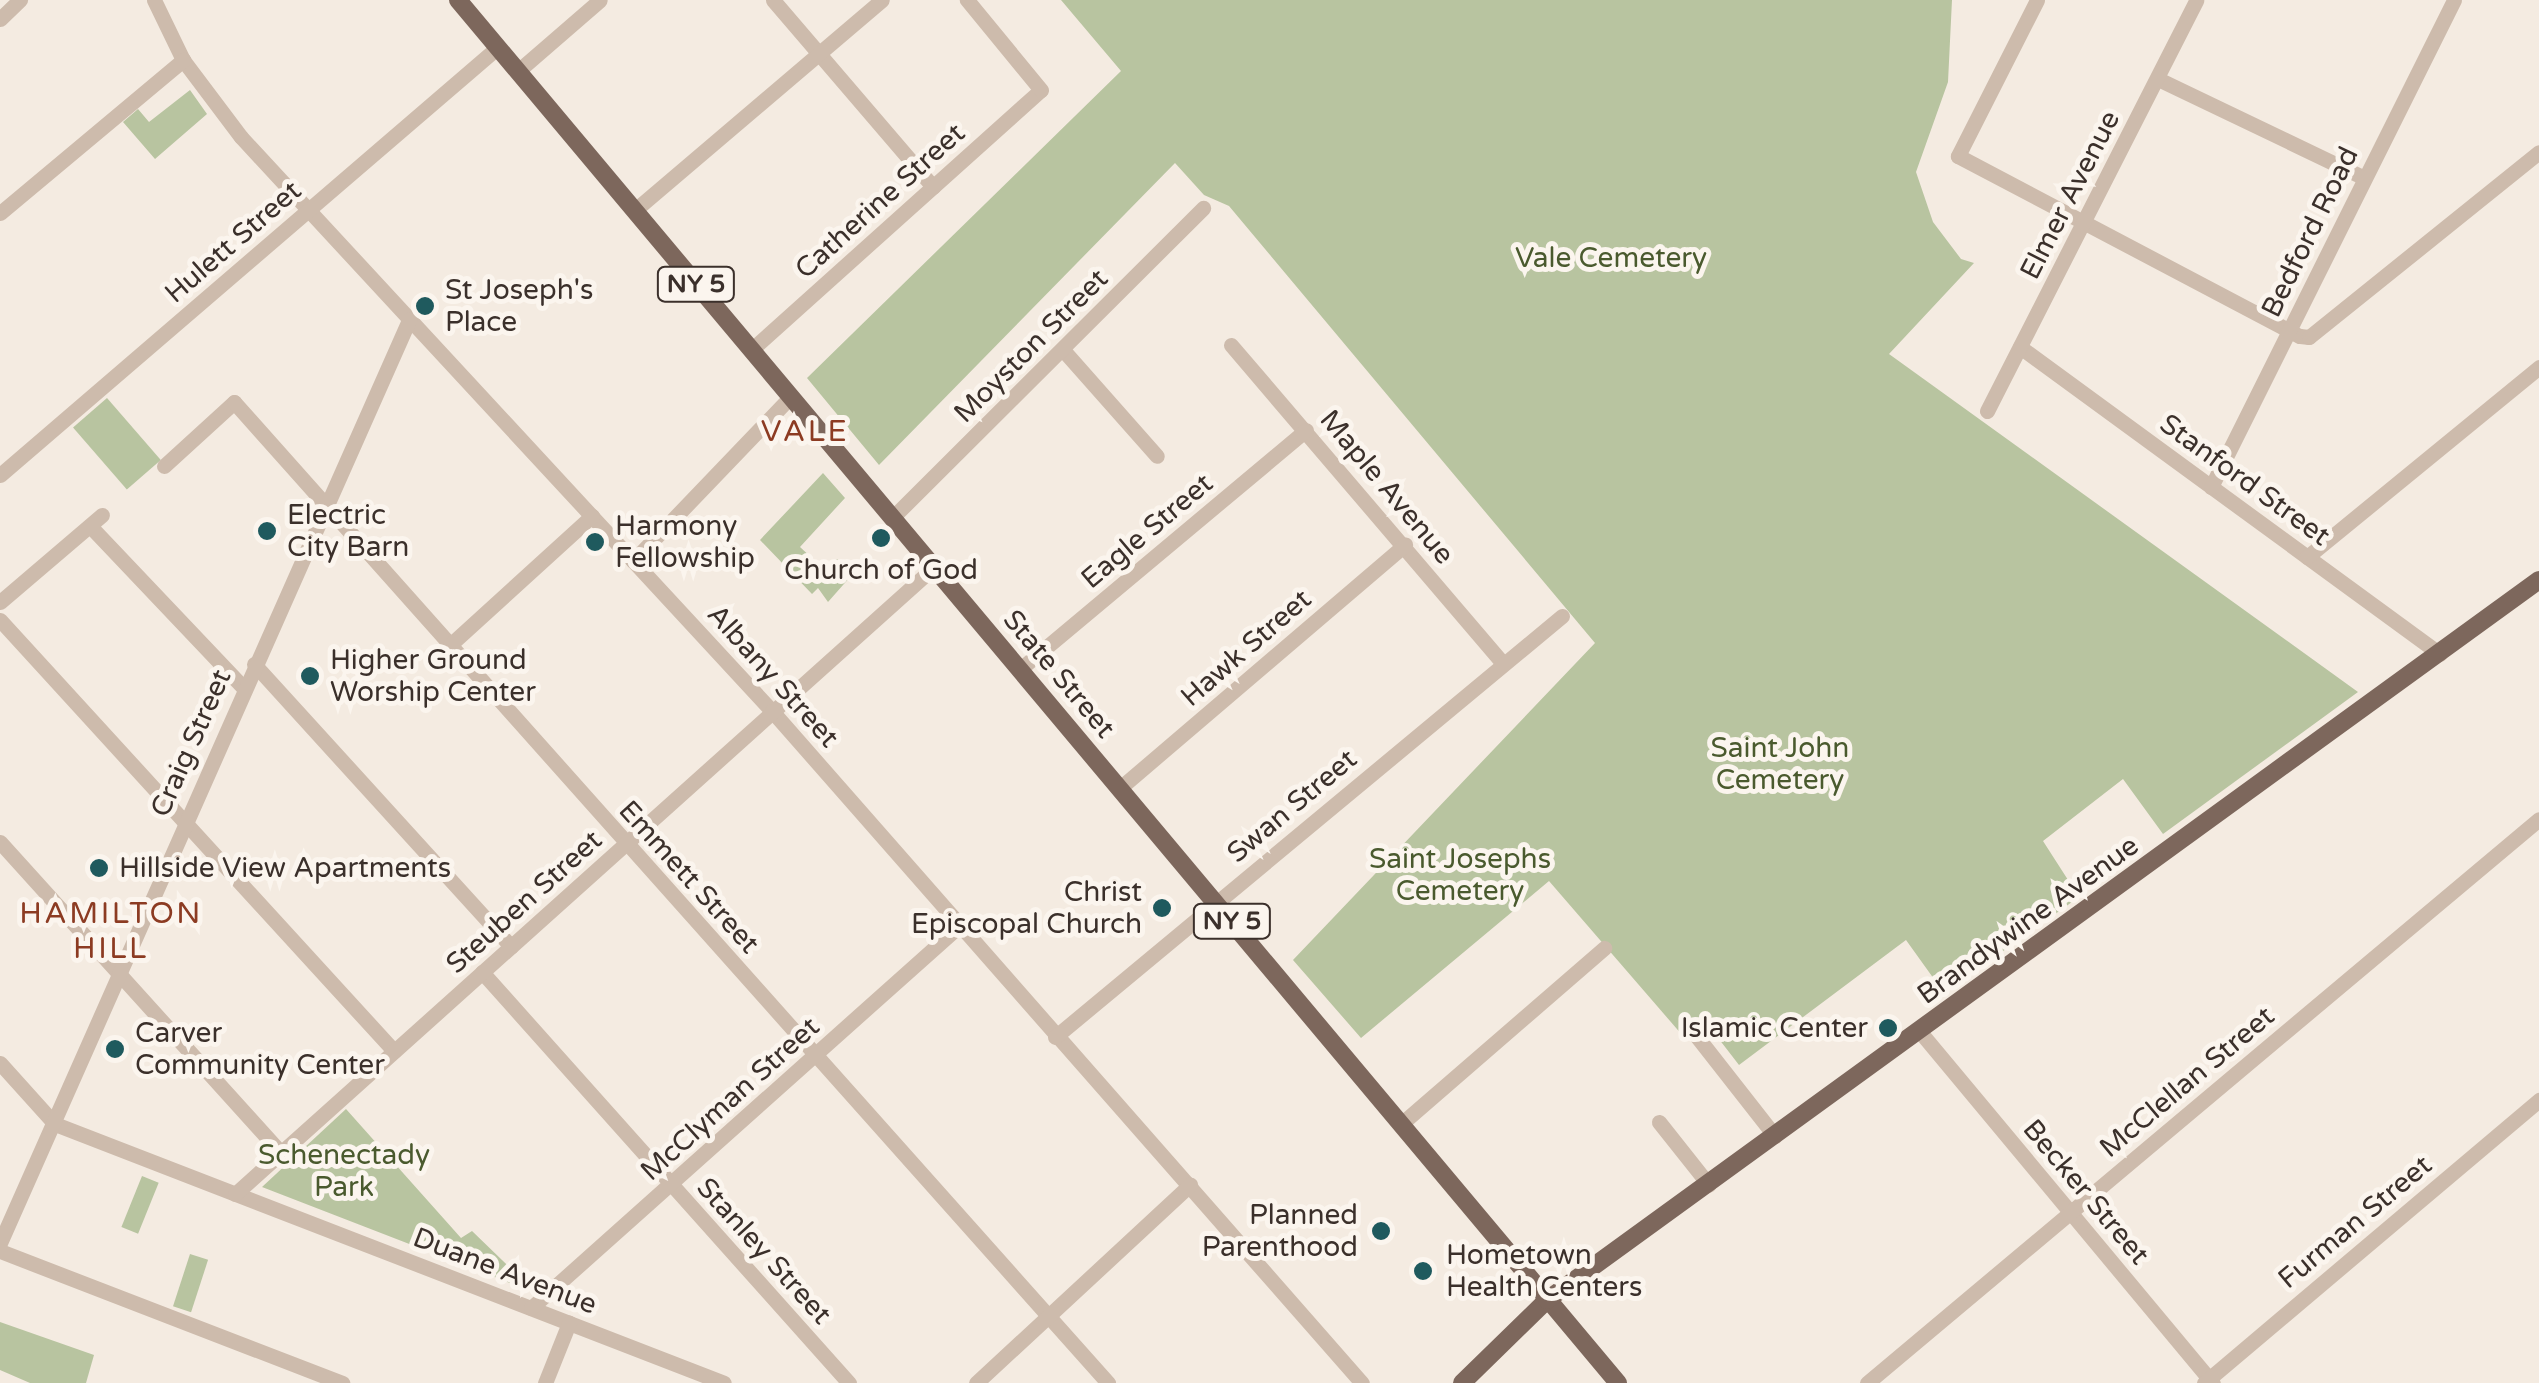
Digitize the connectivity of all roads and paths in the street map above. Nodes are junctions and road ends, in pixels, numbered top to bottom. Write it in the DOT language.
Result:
graph roads {
  1 [pos="20,0"];
  2 [pos="154,0"];
  3 [pos="458,0"];
  4 [pos="600,0"];
  5 [pos="774,0"];
  6 [pos="882,0"];
  7 [pos="967,0"];
  8 [pos="2036,0"];
  9 [pos="2196,0"];
  10 [pos="2454,0"];
  11 [pos="0,19"];
  12 [pos="498,47"];
  13 [pos="819,53"];
  14 [pos="183,60"];
  15 [pos="518,71"];
  16 [pos="2158,79"];
  17 [pos="2539,152"];
  18 [pos="2365,178"];
  19 [pos="933,187"];
  20 [pos="1203,208"];
  21 [pos="309,210"];
  22 [pos="635,210"];
  23 [pos="0,214"];
  24 [pos="2084,220"];
  25 [pos="409,320"];
  26 [pos="2289,330"];
  27 [pos="1231,345"];
  28 [pos="2020,347"];
  29 [pos="752,350"];
  30 [pos="1064,351"];
  31 [pos="2539,368"];
  32 [pos="790,397"];
  33 [pos="1987,411"];
  34 [pos="1306,430"];
  35 [pos="1156,456"];
  36 [pos="164,466"];
  37 [pos="0,475"];
  38 [pos="2211,487"];
  39 [pos="325,506"];
  40 [pos="592,516"];
  41 [pos="893,518"];
  42 [pos="1404,545"];
  43 [pos="2306,556"];
  44 [pos="633,561"];
  45 [pos="934,567"];
  46 [pos="2539,580"];
  47 [pos="0,602"];
  48 [pos="1562,616"];
  49 [pos="0,620"];
  50 [pos="450,645"];
  51 [pos="2440,654"];
  52 [pos="254,664"];
  53 [pos="1503,664"];
  54 [pos="1019,670"];
  55 [pos="243,687"];
  56 [pos="772,711"];
  57 [pos="1120,788"];
  58 [pos="184,819"];
  59 [pos="2539,819"];
  60 [pos="0,842"];
  61 [pos="626,844"];
  62 [pos="1216,901"];
  63 [pos="960,925"];
  64 [pos="512,946"];
  65 [pos="1604,948"];
  66 [pos="118,969"];
  67 [pos="482,972"];
  68 [pos="1691,1029"];
  69 [pos="1922,1033"];
  70 [pos="1055,1036"];
  71 [pos="394,1051"];
  72 [pos="816,1056"];
  73 [pos="0,1063"];
  74 [pos="0,1080"];
  75 [pos="24,1089"];
  76 [pos="2539,1100"];
  77 [pos="1659,1122"];
  78 [pos="55,1124"];
  79 [pos="1401,1124"];
  80 [pos="1776,1136"];
  81 [pos="280,1152"];
  82 [pos="1709,1185"];
  83 [pos="671,1186"];
  84 [pos="1190,1186"];
  85 [pos="235,1194"];
  86 [pos="2070,1212"];
  87 [pos="0,1247"];
  88 [pos="1546,1300"];
  89 [pos="532,1308"];
  90 [pos="1049,1315"];
  91 [pos="569,1323"];
  92 [pos="2209,1381"];
  93 [pos="342,1383"];
  94 [pos="546,1383"];
  95 [pos="724,1383"];
  96 [pos="849,1383"];
  97 [pos="976,1383"];
  98 [pos="1108,1383"];
  99 [pos="1362,1383"];
  100 [pos="1462,1383"];
  101 [pos="1618,1383"];
  102 [pos="1867,1383"];
  1 -- 11 [label="street"];
  2 -- 14 [label="street, Albany Street"];
  3 -- 12 [label="main road, State Street / NY 5"];
  4 -- 15 [label="street"];
  5 -- 13 [label="street"];
  6 -- 13 [label="street"];
  7 -- 19 [label="street, Catherine Street"];
  8 -- 24 [label="street"];
  9 -- 16 [label="street, Elmer Avenue"];
  10 -- 18 [label="street, Bedford Road"];
  12 -- 15 [label="main road, State Street / NY 5"];
  12 -- 21 [label="street, Hulett Street"];
  13 -- 19 [label="street"];
  13 -- 22 [label="street"];
  14 -- 21 [label="street, Albany Street"];
  14 -- 23 [label="street"];
  15 -- 22 [label="main road, State Street / NY 5"];
  16 -- 18 [label="street"];
  16 -- 24 [label="street, Elmer Avenue"];
  17 -- 26 [label="street"];
  18 -- 26 [label="street, Bedford Road"];
  19 -- 29 [label="street, Catherine Street"];
  20 -- 30 [label="street, Moyston Street"];
  21 -- 25 [label="street, Albany Street"];
  21 -- 37 [label="street, Hulett Street"];
  22 -- 29 [label="main road, State Street / NY 5"];
  24 -- 26 [label="street"];
  24 -- 28 [label="street, Elmer Avenue"];
  25 -- 39 [label="street, Craig Street"];
  25 -- 40 [label="street, Albany Street"];
  26 -- 38 [label="street, Bedford Road"];
  27 -- 34 [label="street, Maple Avenue"];
  28 -- 33 [label="street, Elmer Avenue"];
  28 -- 38 [label="street, Stanford Street"];
  29 -- 32 [label="main road, State Street / NY 5"];
  30 -- 35 [label="street"];
  30 -- 41 [label="street, Moyston Street"];
  31 -- 43 [label="street"];
  32 -- 41 [label="main road, State Street / NY 5"];
  32 -- 44 [label="street"];
  34 -- 42 [label="street, Maple Avenue"];
  34 -- 54 [label="street, Eagle Street"];
  36 -- 39 [label="street, Emmett Street"];
  38 -- 43 [label="street, Stanford Street"];
  39 -- 50 [label="street, Emmett Street"];
  39 -- 52 [label="street, Craig Street"];
  40 -- 44 [label="street, Albany Street"];
  40 -- 50 [label="street"];
  41 -- 45 [label="main road, State Street / NY 5"];
  42 -- 53 [label="street, Maple Avenue"];
  42 -- 57 [label="street, Hawk Street"];
  43 -- 51 [label="street, Stanford Street"];
  44 -- 56 [label="street, Albany Street"];
  45 -- 54 [label="main road, State Street / NY 5"];
  45 -- 56 [label="street, Steuben Street"];
  46 -- 51 [label="main road, Brandywine Avenue"];
  47 -- 55 [label="street"];
  48 -- 53 [label="street, Swan Street"];
  49 -- 58 [label="street"];
  50 -- 61 [label="street, Emmett Street"];
  51 -- 69 [label="main road, Brandywine Avenue"];
  52 -- 55 [label="street, Craig Street"];
  52 -- 64 [label="street"];
  53 -- 62 [label="street, Swan Street"];
  54 -- 57 [label="main road, State Street / NY 5"];
  55 -- 58 [label="street, Craig Street"];
  56 -- 61 [label="street, Steuben Street"];
  56 -- 63 [label="street, Albany Street"];
  57 -- 62 [label="main road, State Street / NY 5"];
  58 -- 66 [label="street, Craig Street"];
  58 -- 71 [label="street"];
  59 -- 86 [label="street, McClellan Street"];
  60 -- 66 [label="street"];
  61 -- 64 [label="street, Steuben Street"];
  61 -- 72 [label="street, Emmett Street"];
  62 -- 70 [label="street, Swan Street"];
  62 -- 79 [label="main road, State Street / NY 5"];
  63 -- 70 [label="street, Albany Street"];
  63 -- 72 [label="street, McClyman Street"];
  64 -- 67 [label="street, Steuben Street"];
  65 -- 79 [label="street"];
  66 -- 78 [label="street, Craig Street"];
  66 -- 81 [label="street"];
  67 -- 71 [label="street, Steuben Street"];
  67 -- 83 [label="street, Stanley Street"];
  68 -- 80 [label="street"];
  69 -- 80 [label="main road, Brandywine Avenue"];
  69 -- 86 [label="street, Becker Street"];
  70 -- 84 [label="street, Albany Street"];
  71 -- 81 [label="street, Steuben Street"];
  72 -- 83 [label="street, McClyman Street"];
  72 -- 90 [label="street, Emmett Street"];
  73 -- 75 [label="street"];
  74 -- 75 [label="street, Duane Avenue"];
  75 -- 78 [label="street, Duane Avenue"];
  76 -- 92 [label="street, Furman Street"];
  77 -- 82 [label="street"];
  78 -- 85 [label="street, Duane Avenue"];
  78 -- 87 [label="street, Craig Street"];
  79 -- 88 [label="main road, State Street / NY 5"];
  80 -- 82 [label="main road, Brandywine Avenue"];
  81 -- 85 [label="street, Steuben Street"];
  82 -- 88 [label="main road, Brandywine Avenue"];
  83 -- 89 [label="street, McClyman Street"];
  83 -- 96 [label="street, Stanley Street"];
  84 -- 90 [label="street"];
  84 -- 99 [label="street, Albany Street"];
  85 -- 89 [label="street, Duane Avenue"];
  86 -- 92 [label="street, Becker Street"];
  86 -- 102 [label="street, McClellan Street"];
  87 -- 93 [label="street"];
  88 -- 100 [label="main road, Brandywine Avenue"];
  88 -- 101 [label="main road, State Street / NY 5"];
  89 -- 91 [label="street, Duane Avenue"];
  90 -- 97 [label="street"];
  90 -- 98 [label="street, Emmett Street"];
  91 -- 94 [label="street"];
  91 -- 95 [label="street, Duane Avenue"];
}
